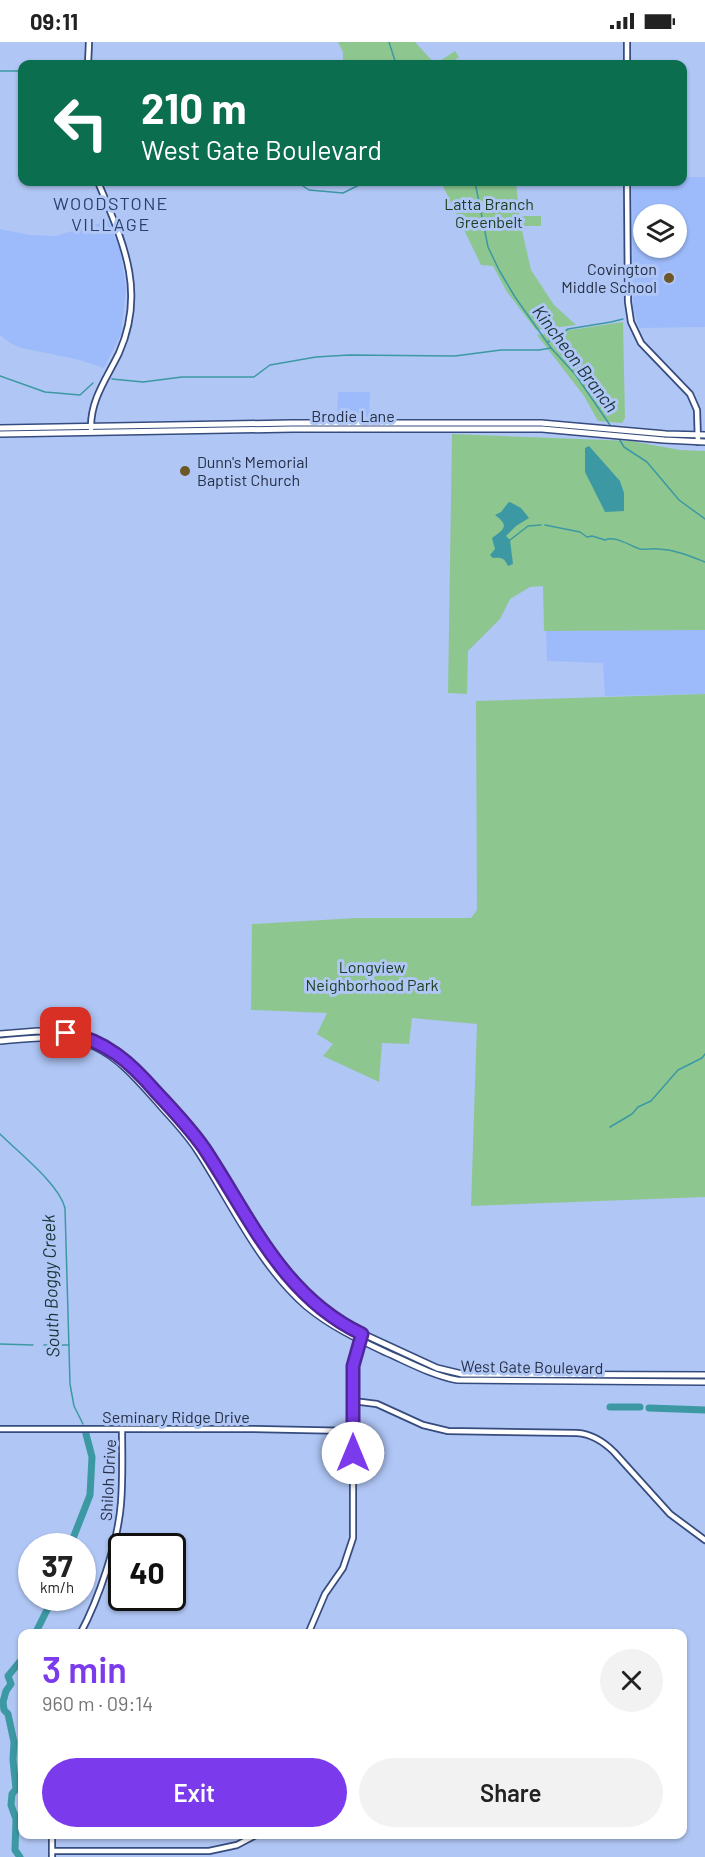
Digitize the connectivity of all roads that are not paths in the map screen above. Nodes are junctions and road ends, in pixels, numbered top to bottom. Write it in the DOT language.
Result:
graph roads {
  1 [pos="89,42"];
  2 [pos="627,42"];
  3 [pos="88,60"];
  4 [pos="627,60"];
  5 [pos="100,186"];
  6 [pos="627,186"];
  7 [pos="0,428"];
  8 [pos="91,431"];
  9 [pos="0,434"];
  10 [pos="702,438"];
  11 [pos="0,1034"];
  12 [pos="0,1041"];
  13 [pos="361,1337"];
  14 [pos="705,1375"];
  15 [pos="705,1382"];
  16 [pos="353,1401"];
  17 [pos="0,1429"];
  18 [pos="122,1429"];
  19 [pos="352,1431"];
  20 [pos="705,1540"];
  21 [pos="82,1629"];
  22 [pos="310,1629"];
  23 [pos="248,1839"];
  24 [pos="52,1854"];
  1 -- 3 [label="street"];
  2 -- 4 [label="street"];
  5 -- 8 [label="street"];
  6 -- 10 [label="street"];
  7 -- 8 [label="main road, Brodie Lane"];
  8 -- 9 [label="main road, Brodie Lane"];
  8 -- 10 [label="main road, Brodie Lane"];
  11 -- 13 [label="main road, West Gate Boulevard"];
  12 -- 13 [label="main road, West Gate Boulevard"];
  13 -- 14 [label="main road, West Gate Boulevard"];
  13 -- 15 [label="main road, West Gate Boulevard"];
  13 -- 16 [label="street"];
  16 -- 19 [label="street"];
  16 -- 20 [label="street"];
  17 -- 18 [label="street, Seminary Ridge Drive"];
  18 -- 19 [label="street, Seminary Ridge Drive"];
  18 -- 21 [label="street, Shiloh Drive"];
  19 -- 22 [label="street"];
  23 -- 24 [label="street"];
}
